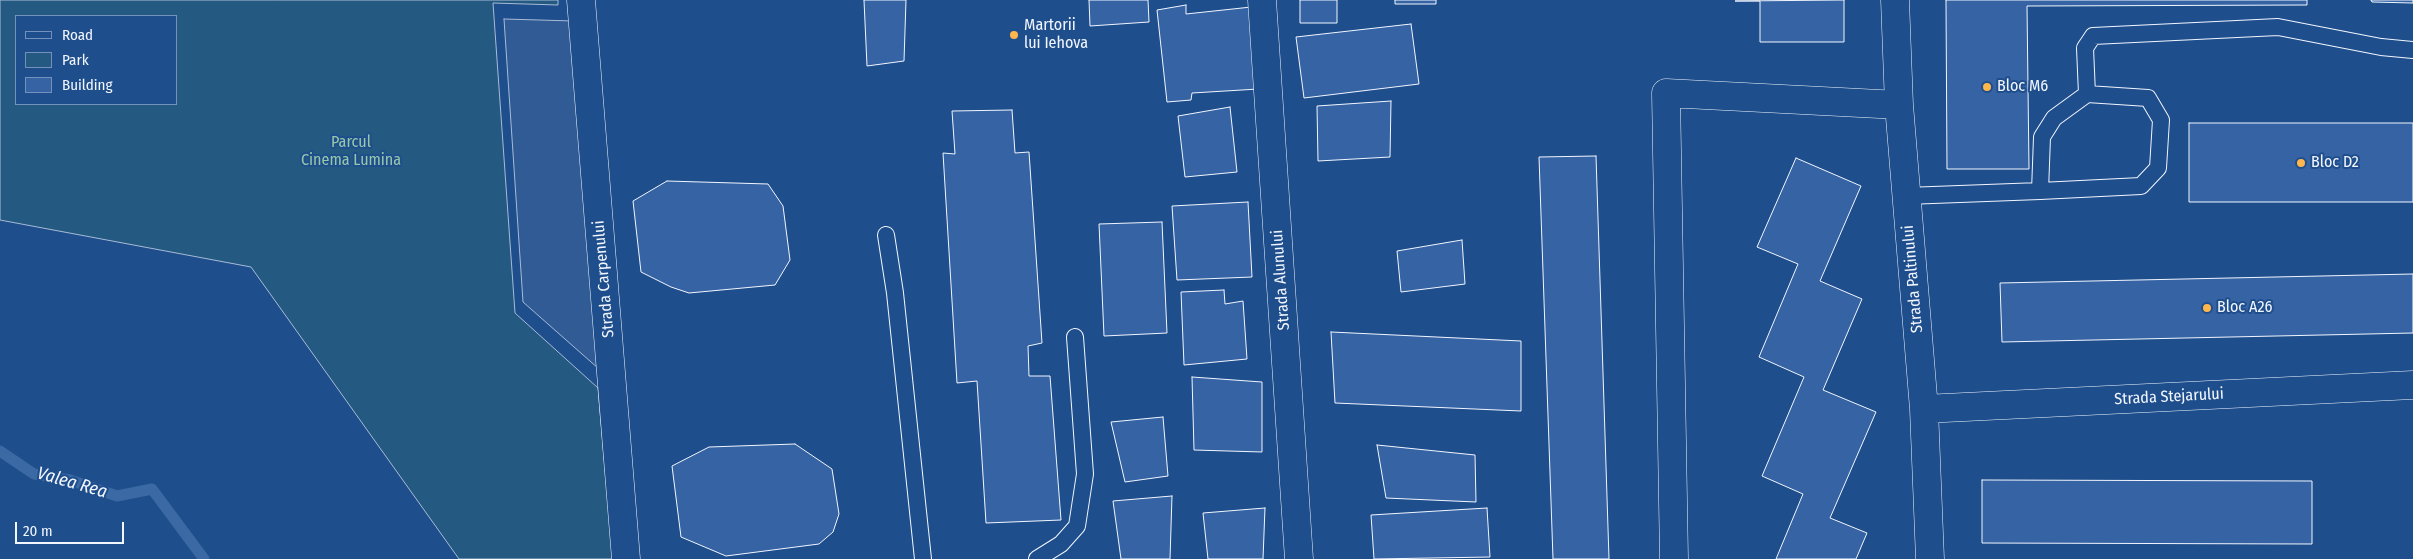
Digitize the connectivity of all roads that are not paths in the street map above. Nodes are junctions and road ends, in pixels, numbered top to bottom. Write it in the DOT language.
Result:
graph roads {
  1 [pos="581,0"];
  2 [pos="1262,0"];
  3 [pos="1895,0"];
  4 [pos="2413,50"];
  5 [pos="2087,94"];
  6 [pos="1899,105"];
  7 [pos="2040,191"];
  8 [pos="1906,196"];
  9 [pos="886,235"];
  10 [pos="1075,337"];
  11 [pos="2413,385"];
  12 [pos="1924,408"];
  13 [pos="626,559"];
  14 [pos="923,559"];
  15 [pos="1037,559"];
  16 [pos="1299,559"];
  17 [pos="1674,559"];
  18 [pos="1930,559"];
  1 -- 13 [label="street, Strada Carpenului"];
  2 -- 16 [label="street, Strada Alunului"];
  3 -- 6 [label="street, Strada Paltinului"];
  4 -- 5 [label="lane"];
  5 -- 7 [label="lane"];
  5 -- 7 [label="lane"];
  6 -- 8 [label="street, Strada Paltinului"];
  6 -- 17 [label="street"];
  7 -- 8 [label="lane"];
  8 -- 12 [label="street, Strada Paltinului"];
  9 -- 14 [label="lane"];
  10 -- 15 [label="lane"];
  11 -- 12 [label="street, Strada Stejarului"];
  12 -- 18 [label="street, Strada Paltinului"];
}
